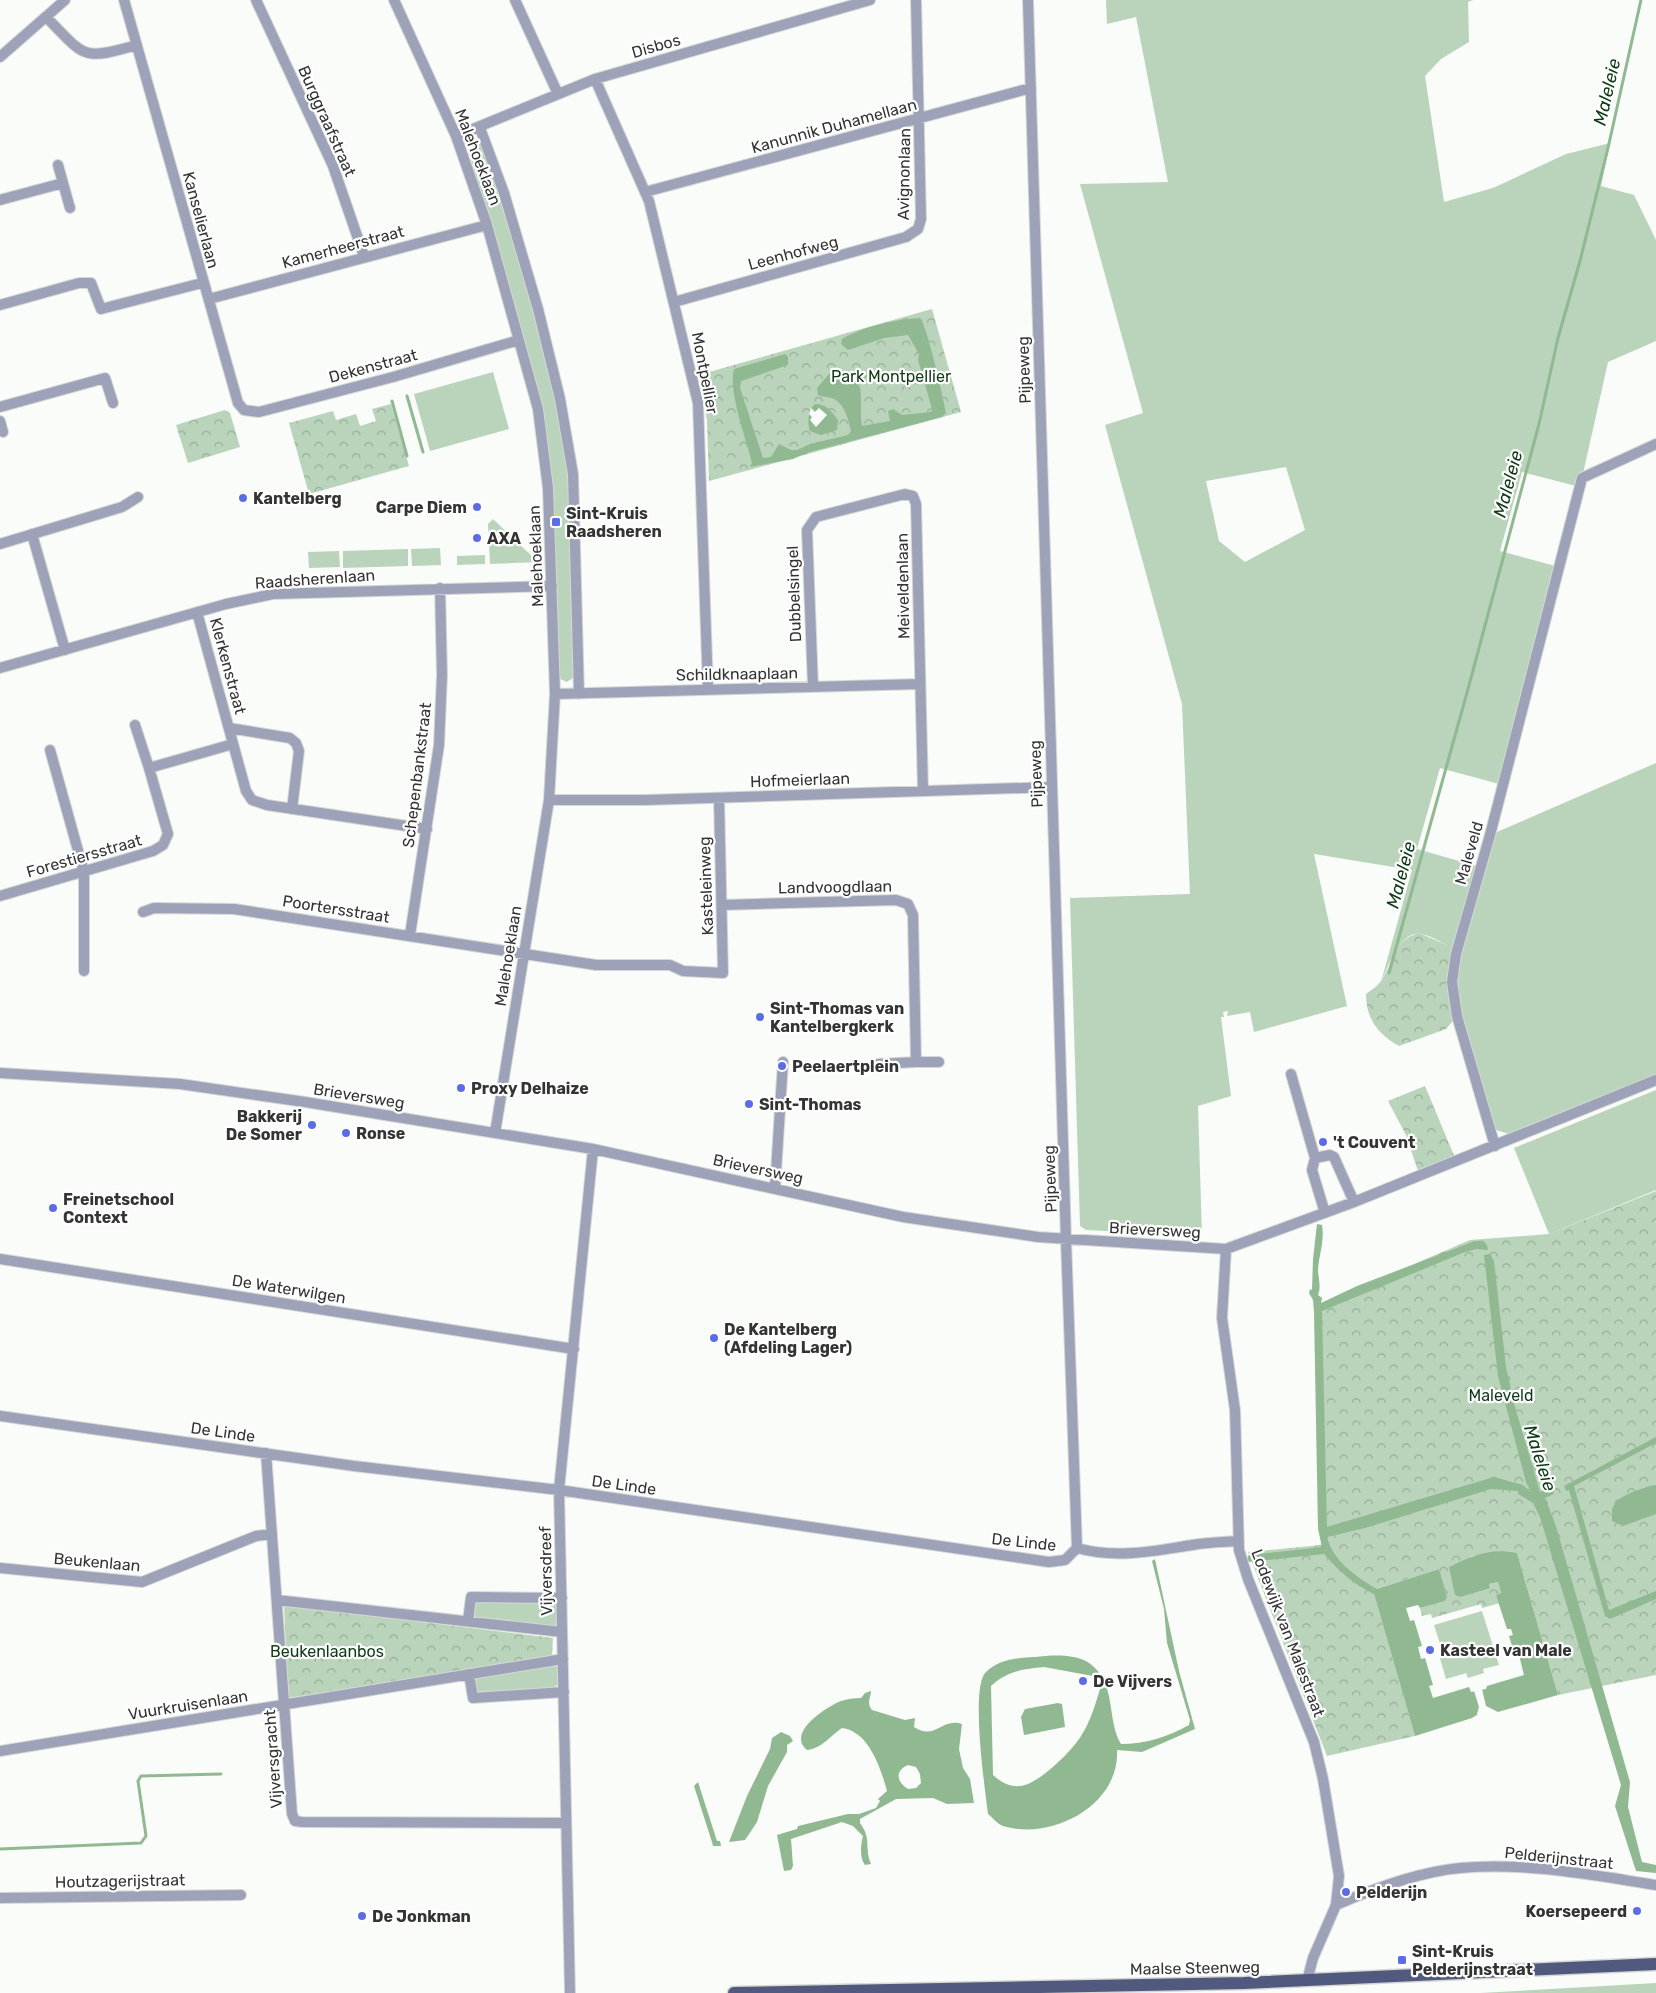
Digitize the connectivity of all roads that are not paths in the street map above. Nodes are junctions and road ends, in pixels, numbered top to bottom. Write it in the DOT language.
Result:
graph roads {
  1 [pos="65,0"];
  2 [pos="124,0"];
  3 [pos="256,0"];
  4 [pos="394,0"];
  5 [pos="515,0"];
  6 [pos="870,0"];
  7 [pos="916,0"];
  8 [pos="1028,0"];
  9 [pos="46,17"];
  10 [pos="137,45"];
  11 [pos="0,57"];
  12 [pos="595,79"];
  13 [pos="1031,88"];
  14 [pos="558,94"];
  15 [pos="920,118"];
  16 [pos="480,128"];
  17 [pos="456,136"];
  18 [pos="58,165"];
  19 [pos="63,183"];
  20 [pos="645,192"];
  21 [pos="0,200"];
  22 [pos="70,208"];
  23 [pos="486,225"];
  24 [pos="918,229"];
  25 [pos="364,256"];
  26 [pos="202,283"];
  27 [pos="208,300"];
  28 [pos="674,302"];
  29 [pos="0,305"];
  30 [pos="518,340"];
  31 [pos="113,403"];
  32 [pos="238,403"];
  33 [pos="0,408"];
  34 [pos="0,422"];
  35 [pos="3,432"];
  36 [pos="1656,444"];
  37 [pos="138,497"];
  38 [pos="807,530"];
  39 [pos="32,534"];
  40 [pos="0,544"];
  41 [pos="552,586"];
  42 [pos="440,588"];
  43 [pos="197,612"];
  44 [pos="65,650"];
  45 [pos="0,668"];
  46 [pos="920,684"];
  47 [pos="813,687"];
  48 [pos="708,689"];
  49 [pos="555,694"];
  50 [pos="579,694"];
  51 [pos="135,725"];
  52 [pos="229,728"];
  53 [pos="233,744"];
  54 [pos="50,750"];
  55 [pos="148,768"];
  56 [pos="1052,786"];
  57 [pos="923,791"];
  58 [pos="719,798"];
  59 [pos="548,800"];
  60 [pos="292,809"];
  61 [pos="427,829"];
  62 [pos="84,872"];
  63 [pos="0,896"];
  64 [pos="722,905"];
  65 [pos="143,912"];
  66 [pos="410,935"];
  67 [pos="524,954"];
  68 [pos="84,971"];
  69 [pos="723,973"];
  70 [pos="783,1062"];
  71 [pos="916,1062"];
  72 [pos="939,1062"];
  73 [pos="878,1064"];
  74 [pos="0,1073"];
  75 [pos="1291,1074"];
  76 [pos="1656,1080"];
  77 [pos="495,1133"];
  78 [pos="1495,1146"];
  79 [pos="592,1149"];
  80 [pos="1315,1158"];
  81 [pos="776,1188"];
  82 [pos="1354,1202"];
  83 [pos="1325,1214"];
  84 [pos="1066,1240"];
  85 [pos="1226,1249"];
  86 [pos="0,1259"];
  87 [pos="574,1349"];
  88 [pos="0,1416"];
  89 [pos="266,1453"];
  90 [pos="560,1490"];
  91 [pos="272,1534"];
  92 [pos="1238,1541"];
  93 [pos="1078,1548"];
  94 [pos="0,1568"];
  95 [pos="562,1598"];
  96 [pos="277,1600"];
  97 [pos="468,1621"];
  98 [pos="562,1632"];
  99 [pos="563,1658"];
  100 [pos="470,1674"];
  101 [pos="564,1692"];
  102 [pos="284,1704"];
  103 [pos="0,1751"];
  104 [pos="566,1823"];
  105 [pos="1656,1885"];
  106 [pos="240,1895"];
  107 [pos="0,1898"];
  108 [pos="1336,1905"];
  109 [pos="1656,1964"];
  110 [pos="1307,1981"];
  111 [pos="1244,1988"];
  112 [pos="570,1993"];
  113 [pos="734,1993"];
  114 [pos="750,1993"];
  1 -- 9 [label="street"];
  2 -- 10 [label="street, Kanselierlaan"];
  3 -- 25 [label="street, Burggraafstraat"];
  4 -- 17 [label="street, Malehoeklaan"];
  5 -- 14 [label="street"];
  6 -- 12 [label="street, Disbos"];
  7 -- 15 [label="street, Avignonlaan"];
  8 -- 13 [label="street, Pijpeweg"];
  9 -- 10 [label="street"];
  9 -- 11 [label="street"];
  10 -- 26 [label="street, Kanselierlaan"];
  12 -- 14 [label="street, Disbos"];
  12 -- 20 [label="street, Montpellier"];
  13 -- 15 [label="street, Kanunnik Duhamellaan"];
  13 -- 56 [label="street, Pijpeweg"];
  14 -- 16 [label="street, Disbos"];
  15 -- 20 [label="street, Kanunnik Duhamellaan"];
  15 -- 24 [label="street, Avignonlaan"];
  16 -- 17 [label="street, Disbos"];
  16 -- 50 [label="street, Malehoeklaan"];
  17 -- 23 [label="street, Malehoeklaan"];
  18 -- 19 [label="street"];
  19 -- 21 [label="street"];
  19 -- 22 [label="street"];
  20 -- 28 [label="street, Montpellier"];
  23 -- 25 [label="street, Kamerheerstraat"];
  23 -- 30 [label="street, Malehoeklaan"];
  24 -- 28 [label="street, Leenhofweg"];
  25 -- 27 [label="street, Kamerheerstraat"];
  26 -- 27 [label="street, Kanselierlaan"];
  26 -- 29 [label="street"];
  27 -- 32 [label="street, Kanselierlaan"];
  28 -- 48 [label="street, Montpellier"];
  30 -- 32 [label="street, Dekenstraat"];
  30 -- 41 [label="street, Malehoeklaan"];
  31 -- 33 [label="street"];
  34 -- 35 [label="street"];
  36 -- 78 [label="street, Maleveld"];
  37 -- 39 [label="street"];
  38 -- 46 [label="street, Meiveldenlaan"];
  38 -- 47 [label="street, Dubbelsingel"];
  39 -- 40 [label="street"];
  39 -- 44 [label="street"];
  41 -- 42 [label="street, Raadsherenlaan"];
  41 -- 49 [label="street, Malehoeklaan"];
  42 -- 43 [label="street, Raadsherenlaan"];
  42 -- 61 [label="street, Schepenbankstraat"];
  43 -- 44 [label="street, Raadsherenlaan"];
  43 -- 52 [label="street, Klerkenstraat"];
  44 -- 45 [label="street, Raadsherenlaan"];
  46 -- 47 [label="street, Schildknaaplaan"];
  46 -- 57 [label="street, Meiveldenlaan"];
  47 -- 48 [label="street, Schildknaaplaan"];
  48 -- 50 [label="street, Schildknaaplaan"];
  49 -- 50 [label="street, Schildknaaplaan"];
  49 -- 59 [label="street, Malehoeklaan"];
  51 -- 55 [label="street"];
  52 -- 53 [label="street, Klerkenstraat"];
  52 -- 60 [label="street, Klerkenstraat"];
  53 -- 55 [label="street"];
  53 -- 60 [label="street, Klerkenstraat"];
  54 -- 62 [label="street"];
  55 -- 62 [label="street, Forestiersstraat"];
  56 -- 57 [label="street, Hofmeierlaan"];
  56 -- 84 [label="street, Pijpeweg"];
  57 -- 58 [label="street, Hofmeierlaan"];
  58 -- 59 [label="street, Hofmeierlaan"];
  58 -- 64 [label="street, Kasteleinweg"];
  59 -- 67 [label="street, Malehoeklaan"];
  60 -- 61 [label="street, Klerkenstraat"];
  61 -- 66 [label="street, Schepenbankstraat"];
  62 -- 63 [label="street, Forestiersstraat"];
  62 -- 68 [label="street"];
  64 -- 69 [label="street, Kasteleinweg"];
  64 -- 71 [label="street, Landvoogdlaan"];
  65 -- 66 [label="street, Poortersstraat"];
  66 -- 67 [label="street, Poortersstraat"];
  67 -- 69 [label="street, Poortersstraat"];
  67 -- 77 [label="street, Malehoeklaan"];
  70 -- 81 [label="street"];
  71 -- 72 [label="street"];
  71 -- 73 [label="street"];
  74 -- 77 [label="street, Brieversweg"];
  75 -- 80 [label="street"];
  76 -- 78 [label="street"];
  77 -- 79 [label="street, Brieversweg"];
  78 -- 82 [label="street, Brieversweg"];
  79 -- 81 [label="street, Brieversweg"];
  79 -- 87 [label="street, Vijversdreef"];
  80 -- 82 [label="street"];
  80 -- 83 [label="street"];
  81 -- 84 [label="street, Brieversweg"];
  82 -- 83 [label="street, Brieversweg"];
  83 -- 85 [label="street, Brieversweg"];
  84 -- 85 [label="street, Brieversweg"];
  84 -- 93 [label="street, Pijpeweg"];
  85 -- 92 [label="street, Lodewijk van Malestraat"];
  86 -- 87 [label="street, De Waterwilgen"];
  87 -- 90 [label="street, Vijversdreef"];
  88 -- 89 [label="street, De Linde"];
  89 -- 90 [label="street, De Linde"];
  89 -- 91 [label="street, Vijversgracht"];
  90 -- 93 [label="street, De Linde"];
  90 -- 95 [label="street, Vijversdreef"];
  91 -- 94 [label="street, Beukenlaan"];
  91 -- 96 [label="street, Vijversgracht"];
  92 -- 93 [label="street, De Linde"];
  92 -- 108 [label="street, Lodewijk van Malestraat"];
  95 -- 97 [label="street"];
  95 -- 98 [label="street, Vijversdreef"];
  96 -- 97 [label="street"];
  96 -- 102 [label="street, Vijversgracht"];
  97 -- 98 [label="street"];
  98 -- 99 [label="street, Vijversdreef"];
  99 -- 100 [label="street, Vuurkruisenlaan"];
  99 -- 101 [label="street, Vijversdreef"];
  100 -- 101 [label="street"];
  100 -- 102 [label="street, Vuurkruisenlaan"];
  101 -- 104 [label="street, Vijversdreef"];
  102 -- 103 [label="street, Vuurkruisenlaan"];
  102 -- 104 [label="street, Vijversgracht"];
  104 -- 112 [label="street, Vijversdreef"];
  105 -- 108 [label="street, Pelderijnstraat"];
  106 -- 107 [label="street, Houtzagerijstraat"];
  108 -- 110 [label="street"];
  109 -- 110 [label="main road, Maalse Steenweg"];
  110 -- 111 [label="main road, Maalse Steenweg"];
  111 -- 114 [label="main road, Maalse Steenweg"];
  113 -- 114 [label="main road, Maalse Steenweg"];
}
